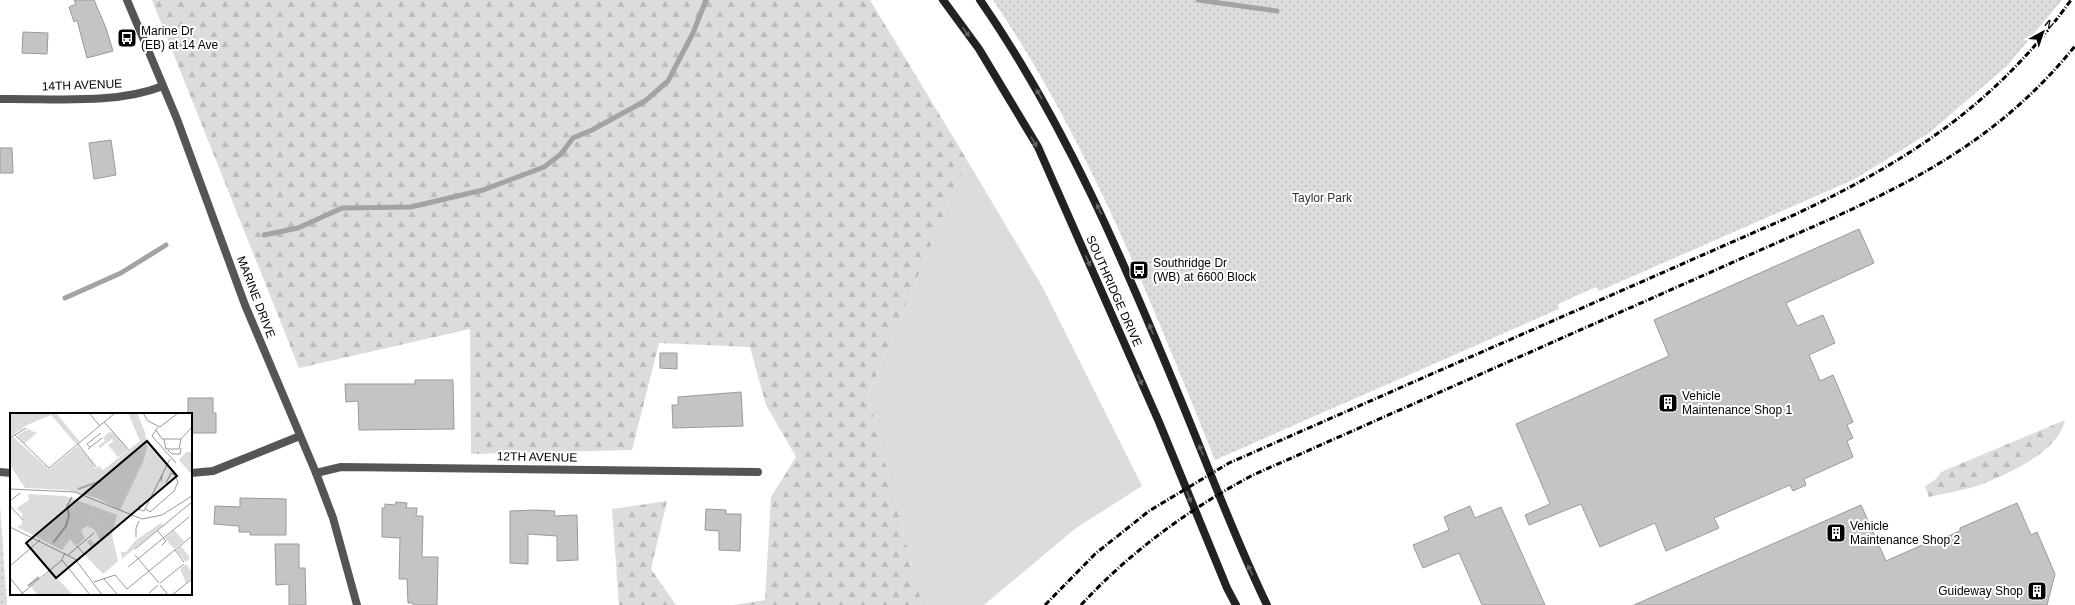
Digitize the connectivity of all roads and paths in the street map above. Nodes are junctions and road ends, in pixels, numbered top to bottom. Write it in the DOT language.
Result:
graph roads {
  1 [pos="127,0"];
  2 [pos="943,0"];
  3 [pos="980,0"];
  4 [pos="164,86"];
  5 [pos="0,99"];
  6 [pos="300,436"];
  7 [pos="758,472"];
  8 [pos="192,473"];
  9 [pos="316,473"];
  10 [pos="357,605"];
  11 [pos="1236,605"];
  12 [pos="1267,605"];
  1 -- 4 [label="street, MARINE DRIVE"];
  2 -- 11 [label="main road, SOUTHRIDGE DRIVE, one-way"];
  12 -- 3 [label="main road, SOUTHRIDGE DRIVE, one-way"];
  4 -- 5 [label="street, 14TH AVENUE"];
  4 -- 6 [label="street, MARINE DRIVE"];
  6 -- 8 [label="street"];
  6 -- 9 [label="street, MARINE DRIVE"];
  7 -- 9 [label="street, 12TH AVENUE"];
  9 -- 10 [label="street, MARINE DRIVE"];
}
